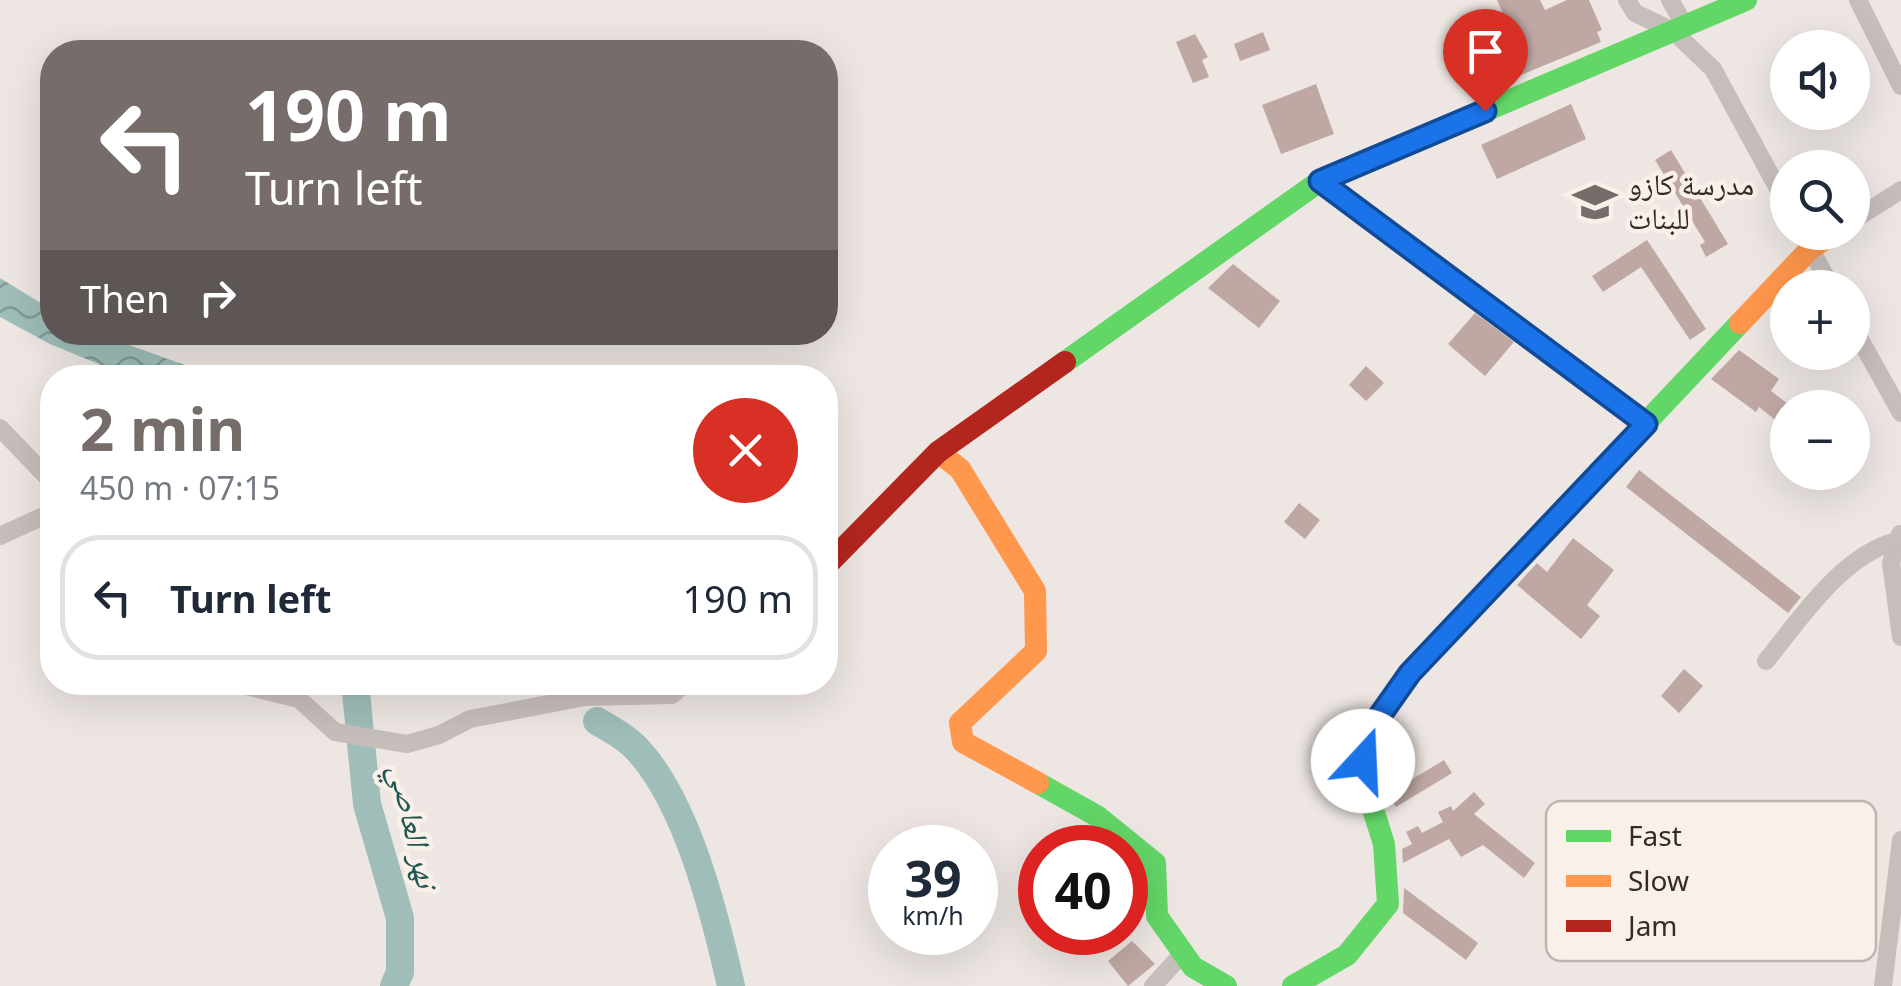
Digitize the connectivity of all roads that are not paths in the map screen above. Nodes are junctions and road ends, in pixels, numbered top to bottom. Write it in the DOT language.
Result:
graph roads {
  1 [pos="1627,0"];
  2 [pos="1670,0"];
  3 [pos="1746,0"];
  4 [pos="1858,0"];
  5 [pos="1679,28"];
  6 [pos="1901,86"];
  7 [pos="1770,174"];
  8 [pos="1320,181"];
  9 [pos="1901,190"];
  10 [pos="1870,210"];
  11 [pos="1797,250"];
  12 [pos="1870,358"];
  13 [pos="1901,413"];
  14 [pos="1646,424"];
  15 [pos="0,428"];
  16 [pos="938,452"];
  17 [pos="40,468"];
  18 [pos="40,518"];
  19 [pos="0,536"];
  20 [pos="1899,537"];
  21 [pos="838,554"];
  22 [pos="1901,637"];
  23 [pos="1766,661"];
  24 [pos="282,695"];
  25 [pos="672,695"];
  26 [pos="1901,840"];
  27 [pos="1897,919"];
  28 [pos="1182,952"];
  29 [pos="1153,986"];
  30 [pos="1226,986"];
  31 [pos="1293,986"];
  32 [pos="1883,986"];
  1 -- 5 [label="street"];
  2 -- 5 [label="street"];
  3 -- 5 [label="street"];
  4 -- 6 [label="street"];
  5 -- 7 [label="street"];
  5 -- 8 [label="street"];
  8 -- 14 [label="street"];
  8 -- 16 [label="street"];
  9 -- 10 [label="street"];
  11 -- 14 [label="street"];
  12 -- 13 [label="street"];
  14 -- 31 [label="street"];
  15 -- 17 [label="street"];
  16 -- 21 [label="street"];
  16 -- 28 [label="street"];
  18 -- 19 [label="street"];
  20 -- 22 [label="street"];
  20 -- 23 [label="street"];
  24 -- 25 [label="street"];
  26 -- 27 [label="street"];
  27 -- 32 [label="street"];
  28 -- 29 [label="street"];
  28 -- 30 [label="street"];
}
